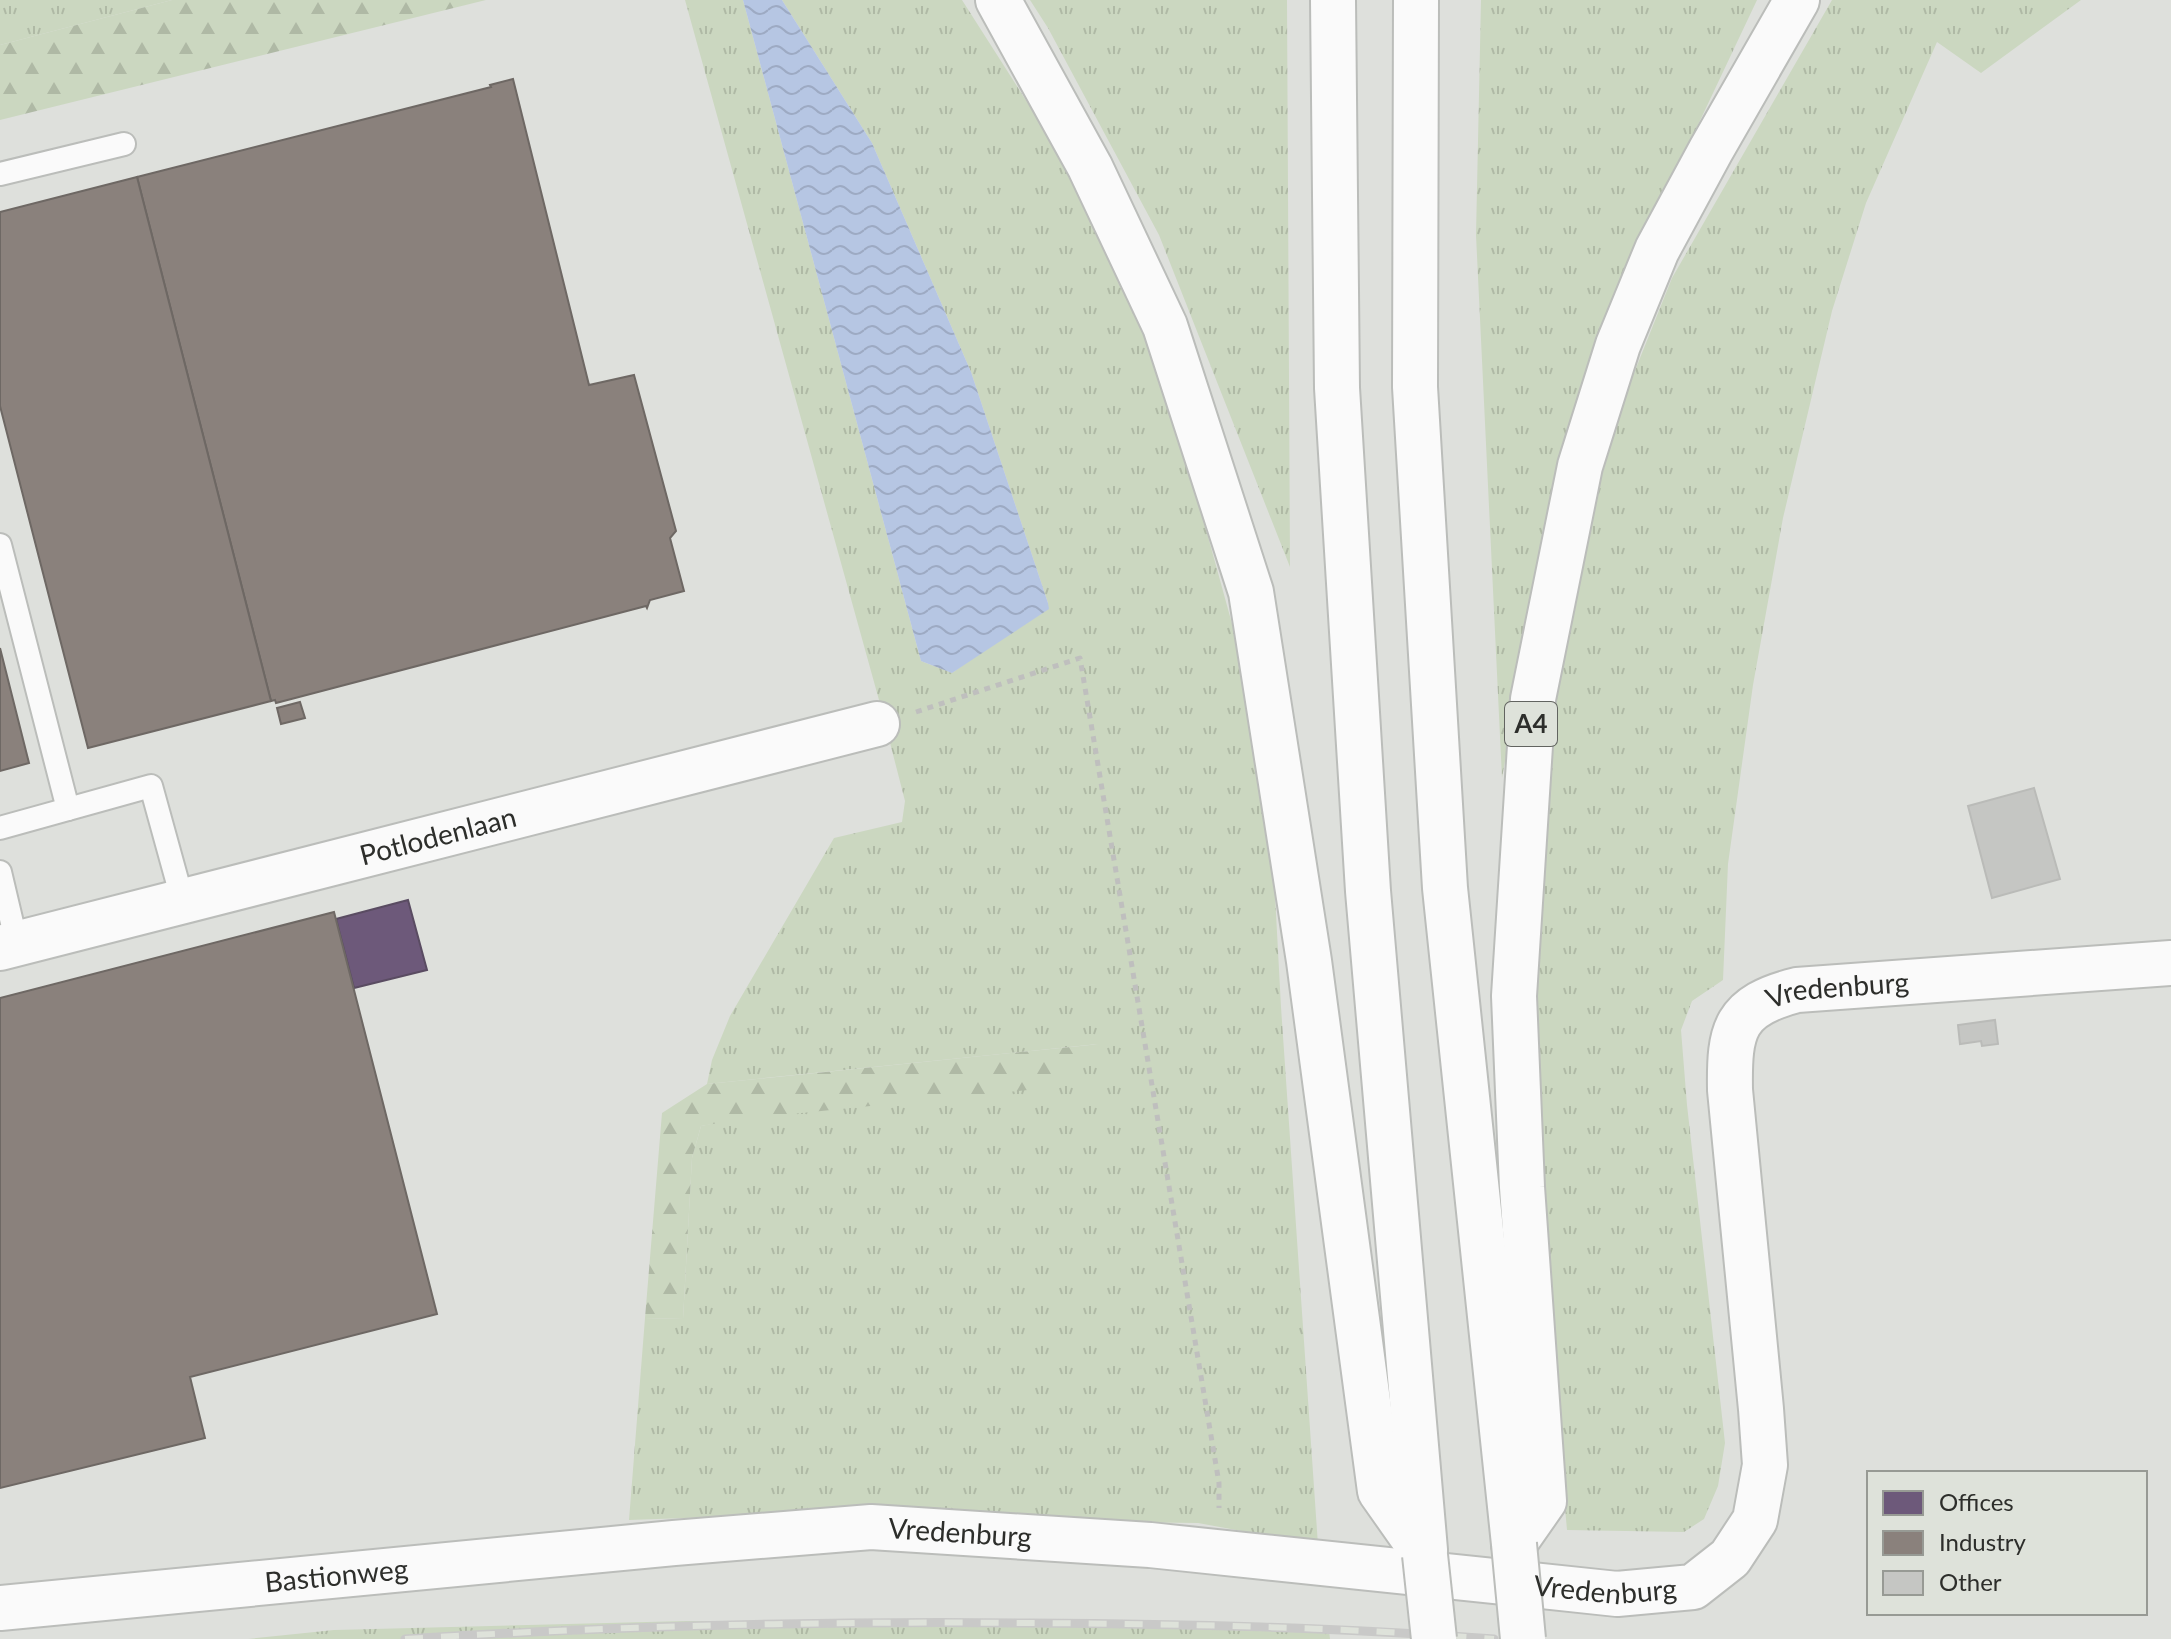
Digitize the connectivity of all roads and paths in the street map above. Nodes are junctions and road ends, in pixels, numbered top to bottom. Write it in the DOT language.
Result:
graph roads {
  1 [pos="998,0"];
  2 [pos="1333,0"];
  3 [pos="1416,0"];
  4 [pos="1797,0"];
  5 [pos="124,144"];
  6 [pos="0,174"];
  7 [pos="0,545"];
  8 [pos="877,724"];
  9 [pos="68,809"];
  10 [pos="0,828"];
  11 [pos="0,872"];
  12 [pos="183,902"];
  13 [pos="9,946"];
  14 [pos="2171,963"];
  15 [pos="1400,1492"];
  16 [pos="1526,1500"];
  17 [pos="674,1543"];
  18 [pos="1219,1553"];
  19 [pos="0,1608"];
  20 [pos="1434,1639"];
  21 [pos="1523,1639"];
  1 -- 15 [label="main road"];
  2 -- 15 [label="main road"];
  3 -- 16 [label="main road, A4"];
  4 -- 16 [label="main road, A4"];
  5 -- 6 [label="lane"];
  7 -- 9 [label="lane"];
  8 -- 12 [label="main road, Potlodenlaan"];
  8 -- 18 [label="path"];
  9 -- 10 [label="lane"];
  9 -- 12 [label="lane"];
  11 -- 13 [label="lane"];
  12 -- 13 [label="main road, Potlodenlaan"];
  14 -- 18 [label="main road, Vredenburg"];
  15 -- 20 [label="main road, bridge"];
  16 -- 21 [label="main road, A4, bridge"];
  17 -- 18 [label="main road, Vredenburg"];
  17 -- 19 [label="main road, Bastionweg"];
}
